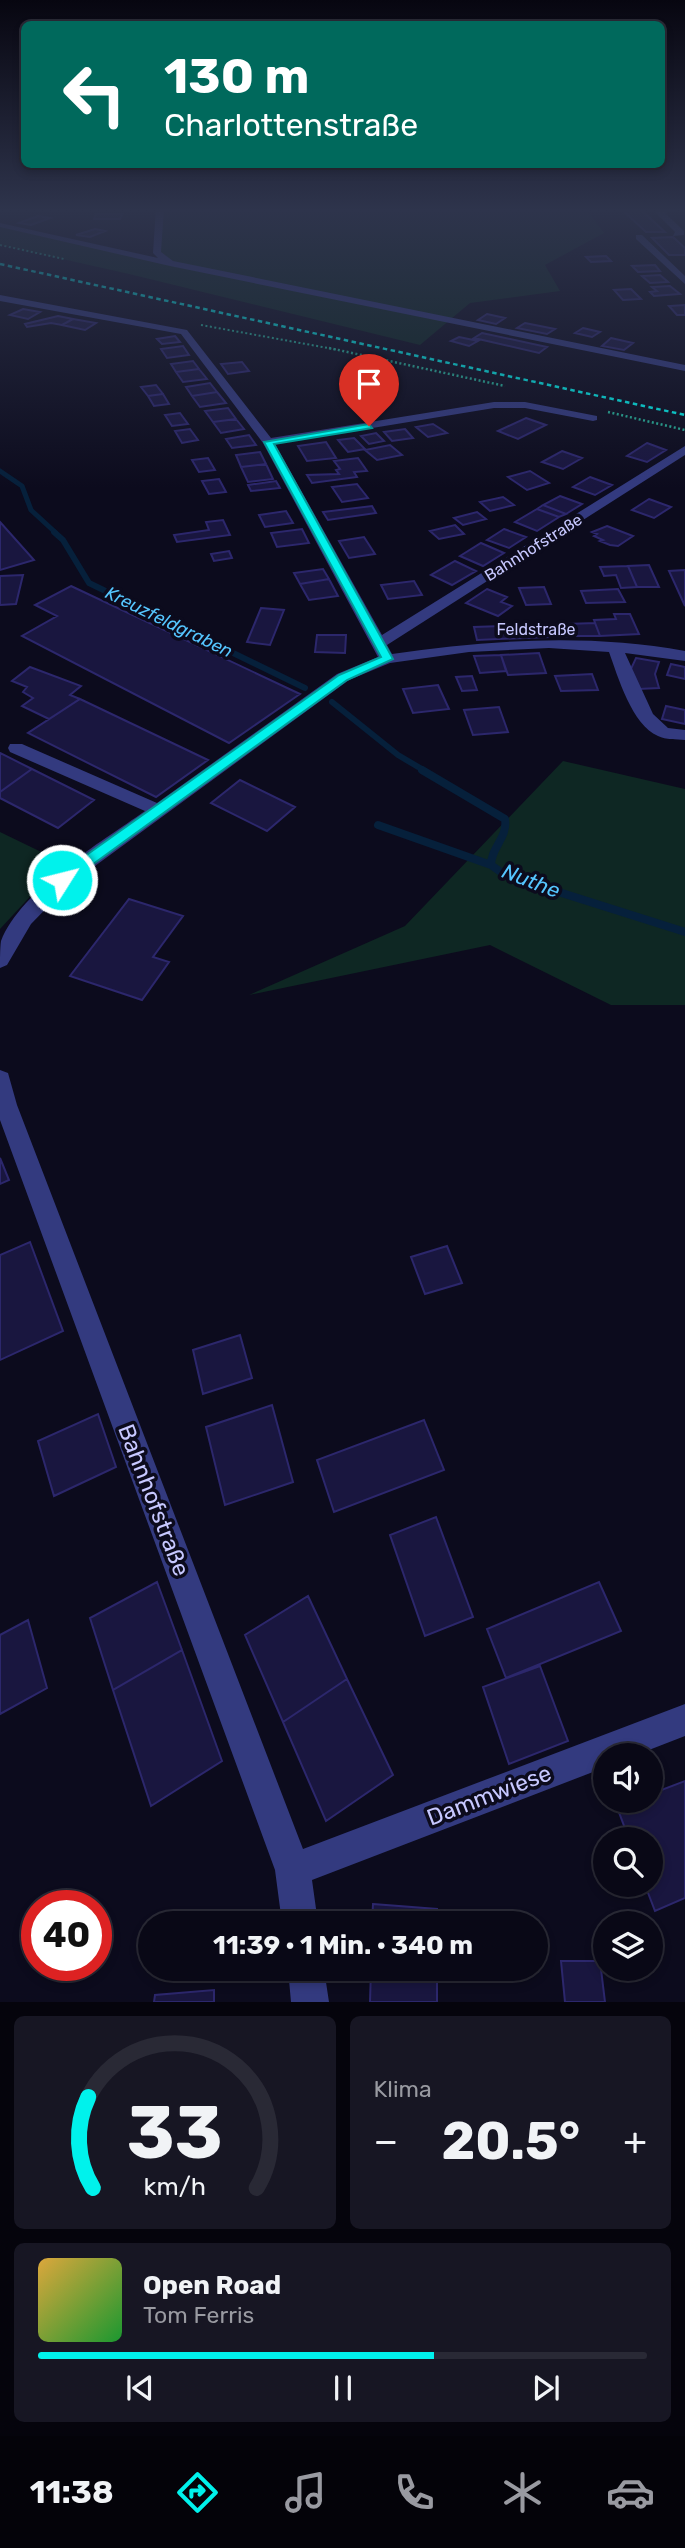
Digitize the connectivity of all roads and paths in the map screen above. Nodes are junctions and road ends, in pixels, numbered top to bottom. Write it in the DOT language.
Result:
graph roads {
  1 [pos="19,301"];
  2 [pos="358,301"];
  3 [pos="170,329"];
  4 [pos="685,368"];
  5 [pos="509,387"];
  6 [pos="597,414"];
  7 [pos="685,430"];
  8 [pos="268,442"];
  9 [pos="685,450"];
  10 [pos="615,648"];
  11 [pos="383,651"];
  12 [pos="685,656"];
  13 [pos="685,735"];
  14 [pos="16,748"];
  15 [pos="158,810"];
  16 [pos="0,960"];
  17 [pos="0,1079"];
  18 [pos="685,1720"];
  19 [pos="293,1870"];
  20 [pos="298,1911"];
  21 [pos="307,1981"];
  22 [pos="310,2002"];
  1 -- 3 [label="street"];
  2 -- 4 [label="street"];
  3 -- 5 [label="path"];
  3 -- 8 [label="street"];
  6 -- 7 [label="path"];
  6 -- 8 [label="street"];
  8 -- 11 [label="street"];
  9 -- 11 [label="street, Bahnhofstraße"];
  10 -- 11 [label="street, Feldstraße"];
  10 -- 12 [label="street, Feldstraße"];
  10 -- 13 [label="street"];
  11 -- 15 [label="street, Bahnhofstraße"];
  14 -- 15 [label="street"];
  15 -- 16 [label="street, Bahnhofstraße"];
  17 -- 19 [label="street, Bahnhofstraße"];
  18 -- 19 [label="street, Dammwiese"];
  19 -- 20 [label="street, Bahnhofstraße"];
  21 -- 22 [label="street"];
}
